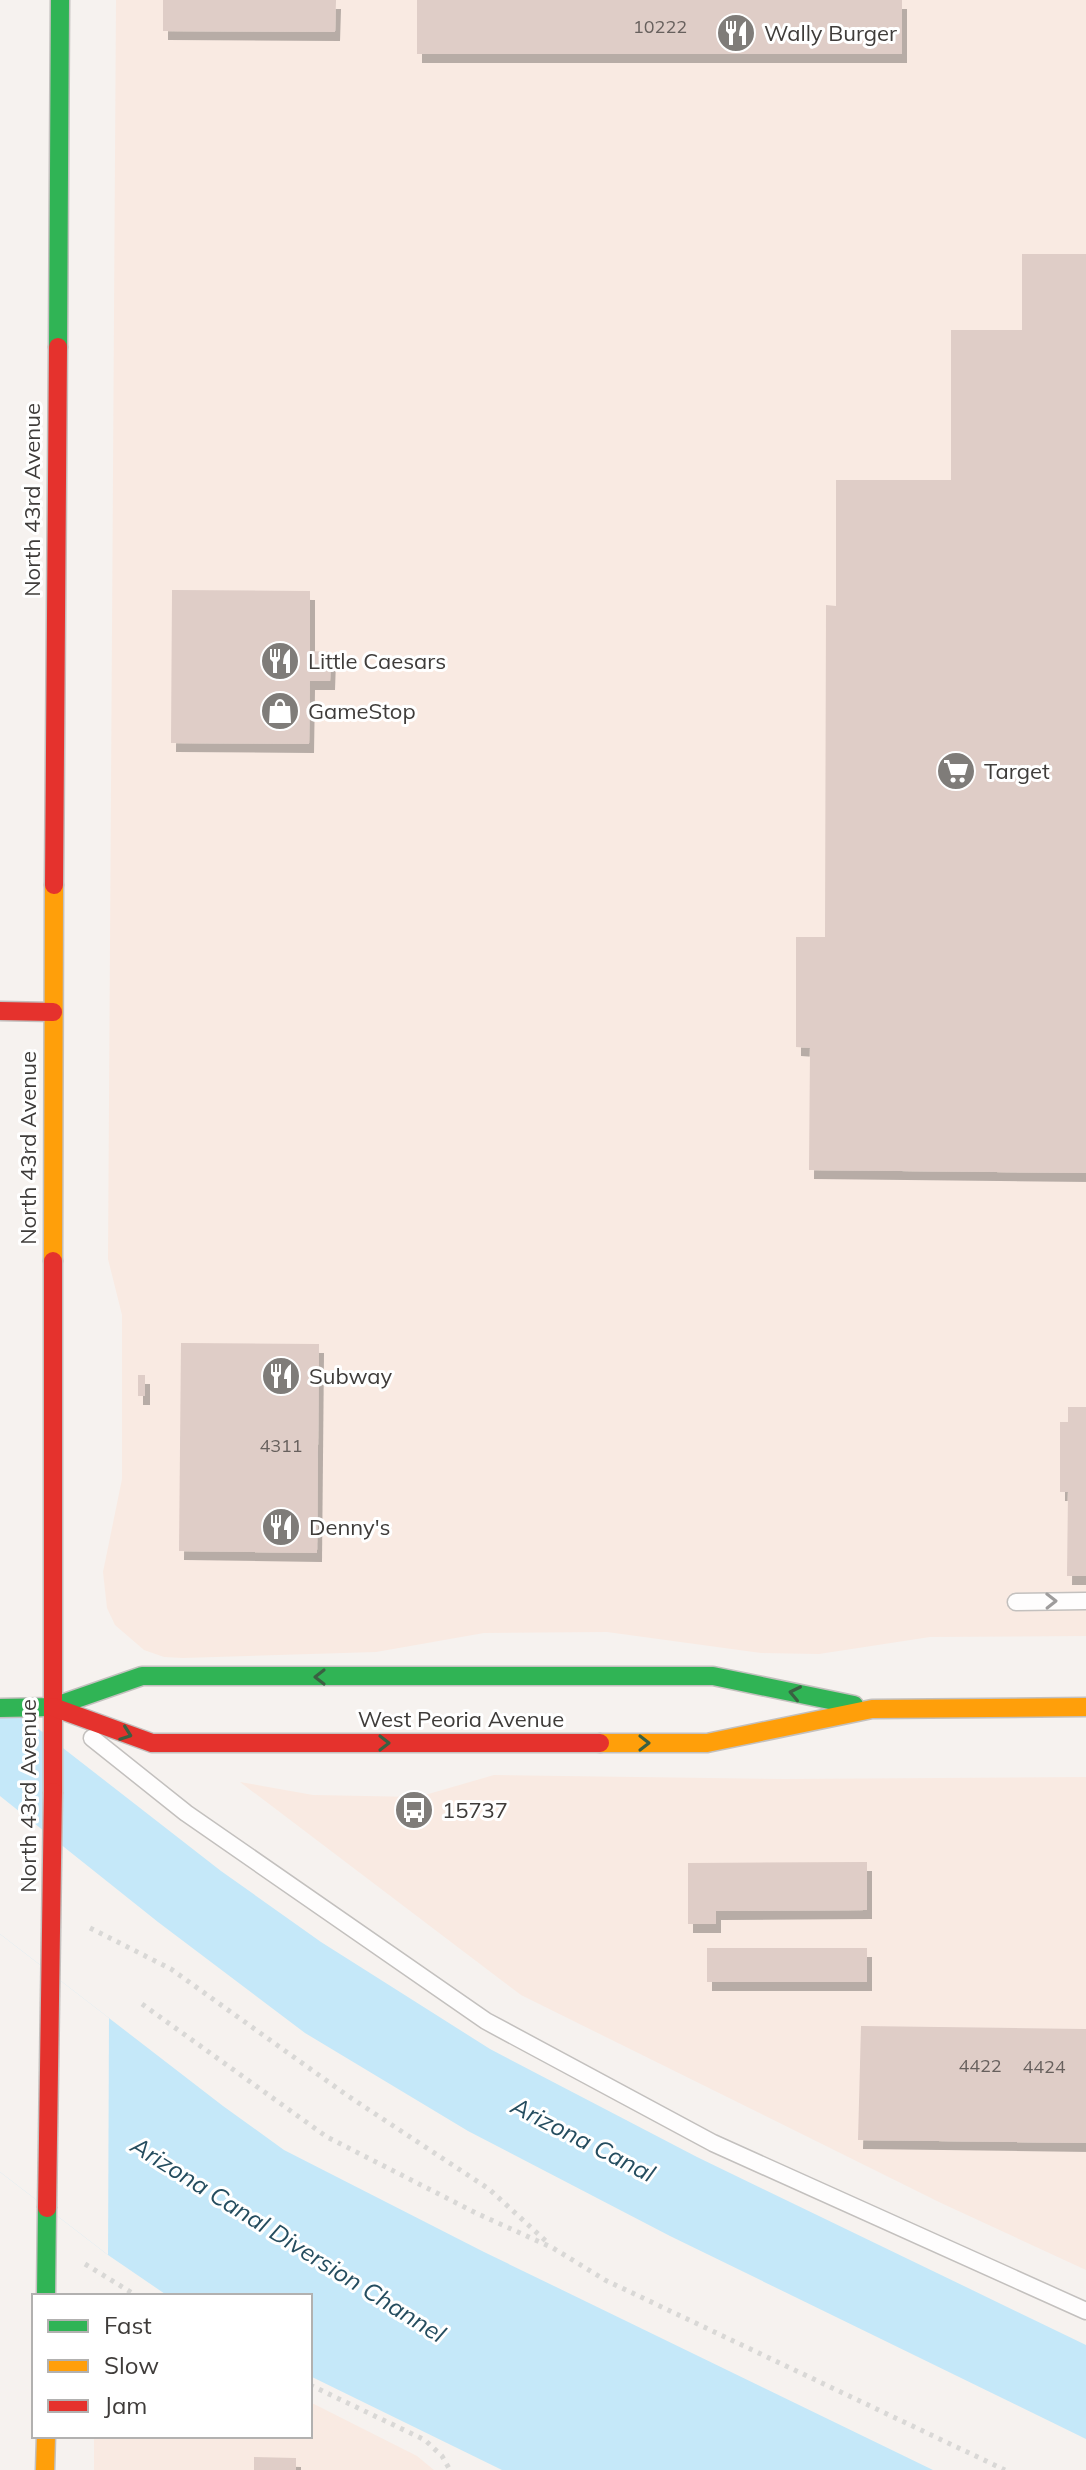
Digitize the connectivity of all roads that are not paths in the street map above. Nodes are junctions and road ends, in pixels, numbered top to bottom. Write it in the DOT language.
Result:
graph roads {
  1 [pos="60,0"];
  2 [pos="0,1011"];
  3 [pos="53,1012"];
  4 [pos="1086,1601"];
  5 [pos="1016,1602"];
  6 [pos="53,1707"];
  7 [pos="1086,1707"];
  8 [pos="0,1708"];
  9 [pos="872,1709"];
  10 [pos="46,2294"];
  11 [pos="1086,2311"];
  12 [pos="46,2438"];
  13 [pos="45,2470"];
  1 -- 3 [label="main road, North 43rd Avenue"];
  2 -- 3 [label="main road"];
  3 -- 6 [label="main road, North 43rd Avenue"];
  5 -- 4 [label="lane, one-way"];
  6 -- 8 [label="main road, West Peoria Avenue"];
  9 -- 6 [label="main road, West Peoria Avenue, one-way"];
  6 -- 9 [label="main road, West Peoria Avenue, one-way"];
  6 -- 10 [label="main road, North 43rd Avenue, bridge"];
  6 -- 11 [label="lane"];
  7 -- 9 [label="main road, West Peoria Avenue"];
  12 -- 13 [label="main road"];
}
